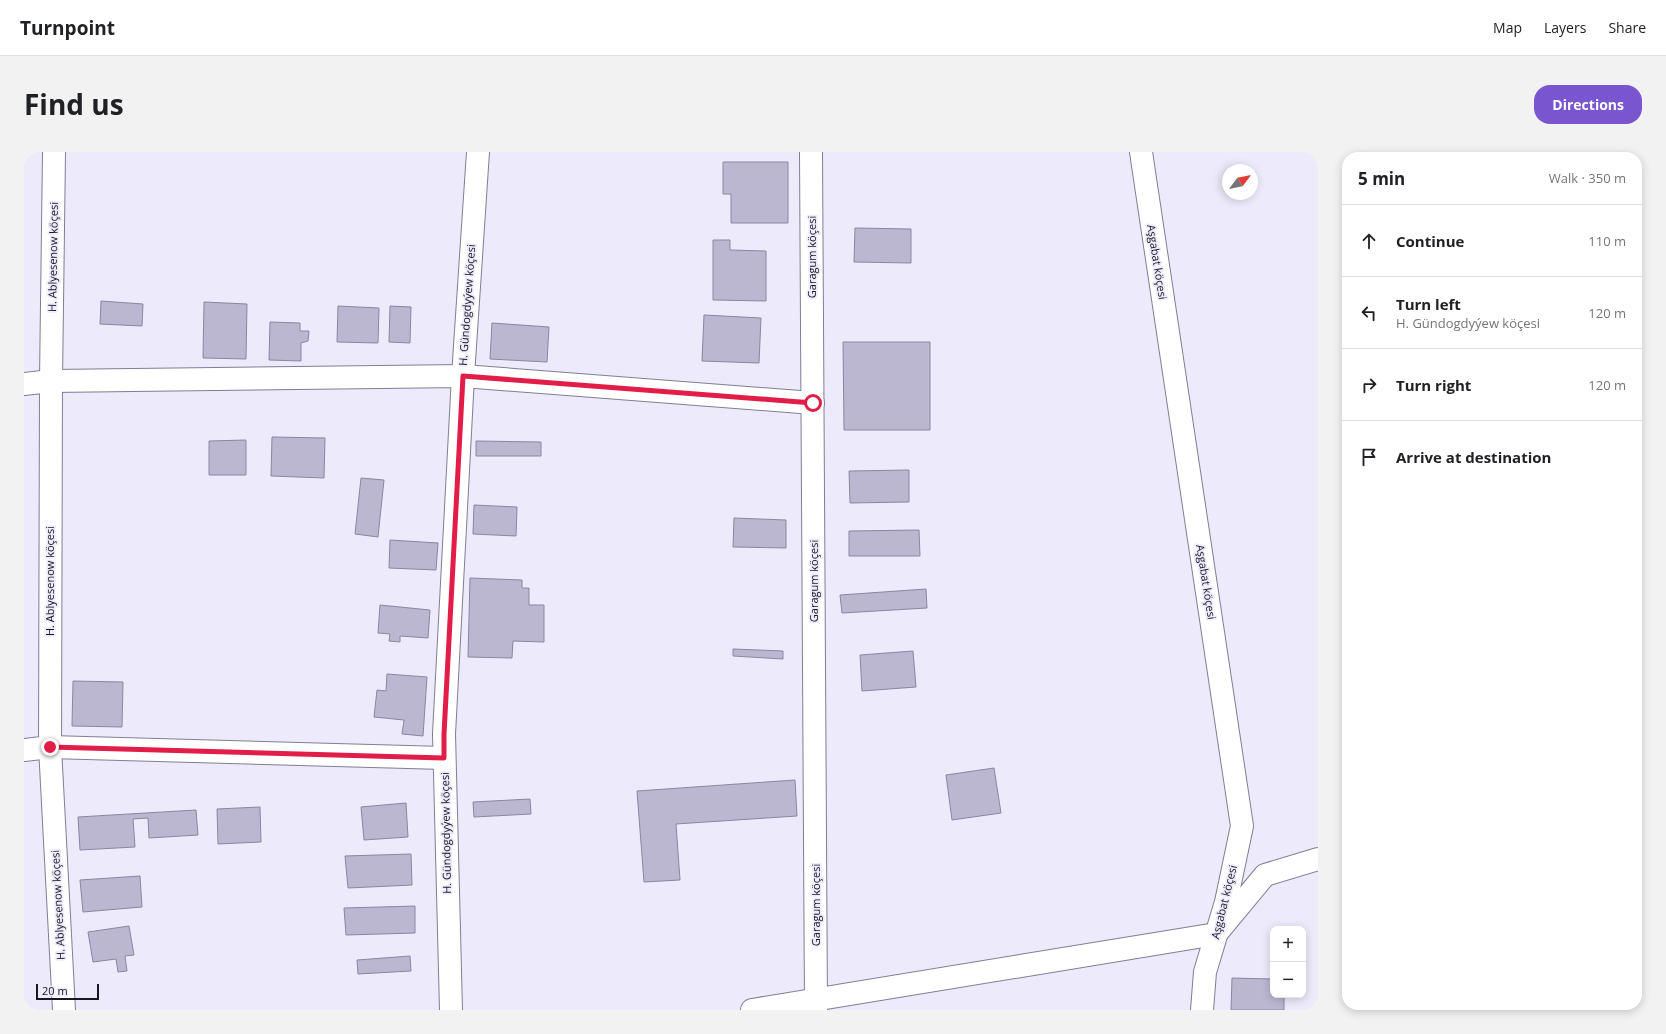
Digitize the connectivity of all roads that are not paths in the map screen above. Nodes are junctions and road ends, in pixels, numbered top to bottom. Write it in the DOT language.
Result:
graph roads {
  1 [pos="54,152"];
  2 [pos="478,152"];
  3 [pos="811,152"];
  4 [pos="1141,152"];
  5 [pos="463,376"];
  6 [pos="50,381"];
  7 [pos="24,384"];
  8 [pos="813,403"];
  9 [pos="50,747"];
  10 [pos="24,750"];
  11 [pos="444,758"];
  12 [pos="1318,859"];
  13 [pos="1216,934"];
  14 [pos="816,1005"];
  15 [pos="64,1010"];
  16 [pos="451,1010"];
  17 [pos="752,1010"];
  18 [pos="1202,1010"];
  1 -- 6 [label="street, H. Ablyesenow köçesi"];
  2 -- 5 [label="street, H. Gündogdyýew köçesi"];
  3 -- 8 [label="street, Garagum köçesi"];
  4 -- 13 [label="street, Aşgabat köçesi"];
  5 -- 6 [label="street"];
  5 -- 8 [label="street"];
  5 -- 11 [label="street, H. Gündogdyýew köçesi"];
  6 -- 7 [label="street"];
  6 -- 9 [label="street, H. Ablyesenow köçesi"];
  8 -- 14 [label="street, Garagum köçesi"];
  9 -- 10 [label="street"];
  9 -- 11 [label="street"];
  9 -- 15 [label="street, H. Ablyesenow köçesi"];
  11 -- 16 [label="street, H. Gündogdyýew köçesi"];
  12 -- 13 [label="street"];
  13 -- 14 [label="street"];
  13 -- 18 [label="street, Aşgabat köçesi"];
  14 -- 17 [label="street"];
}
